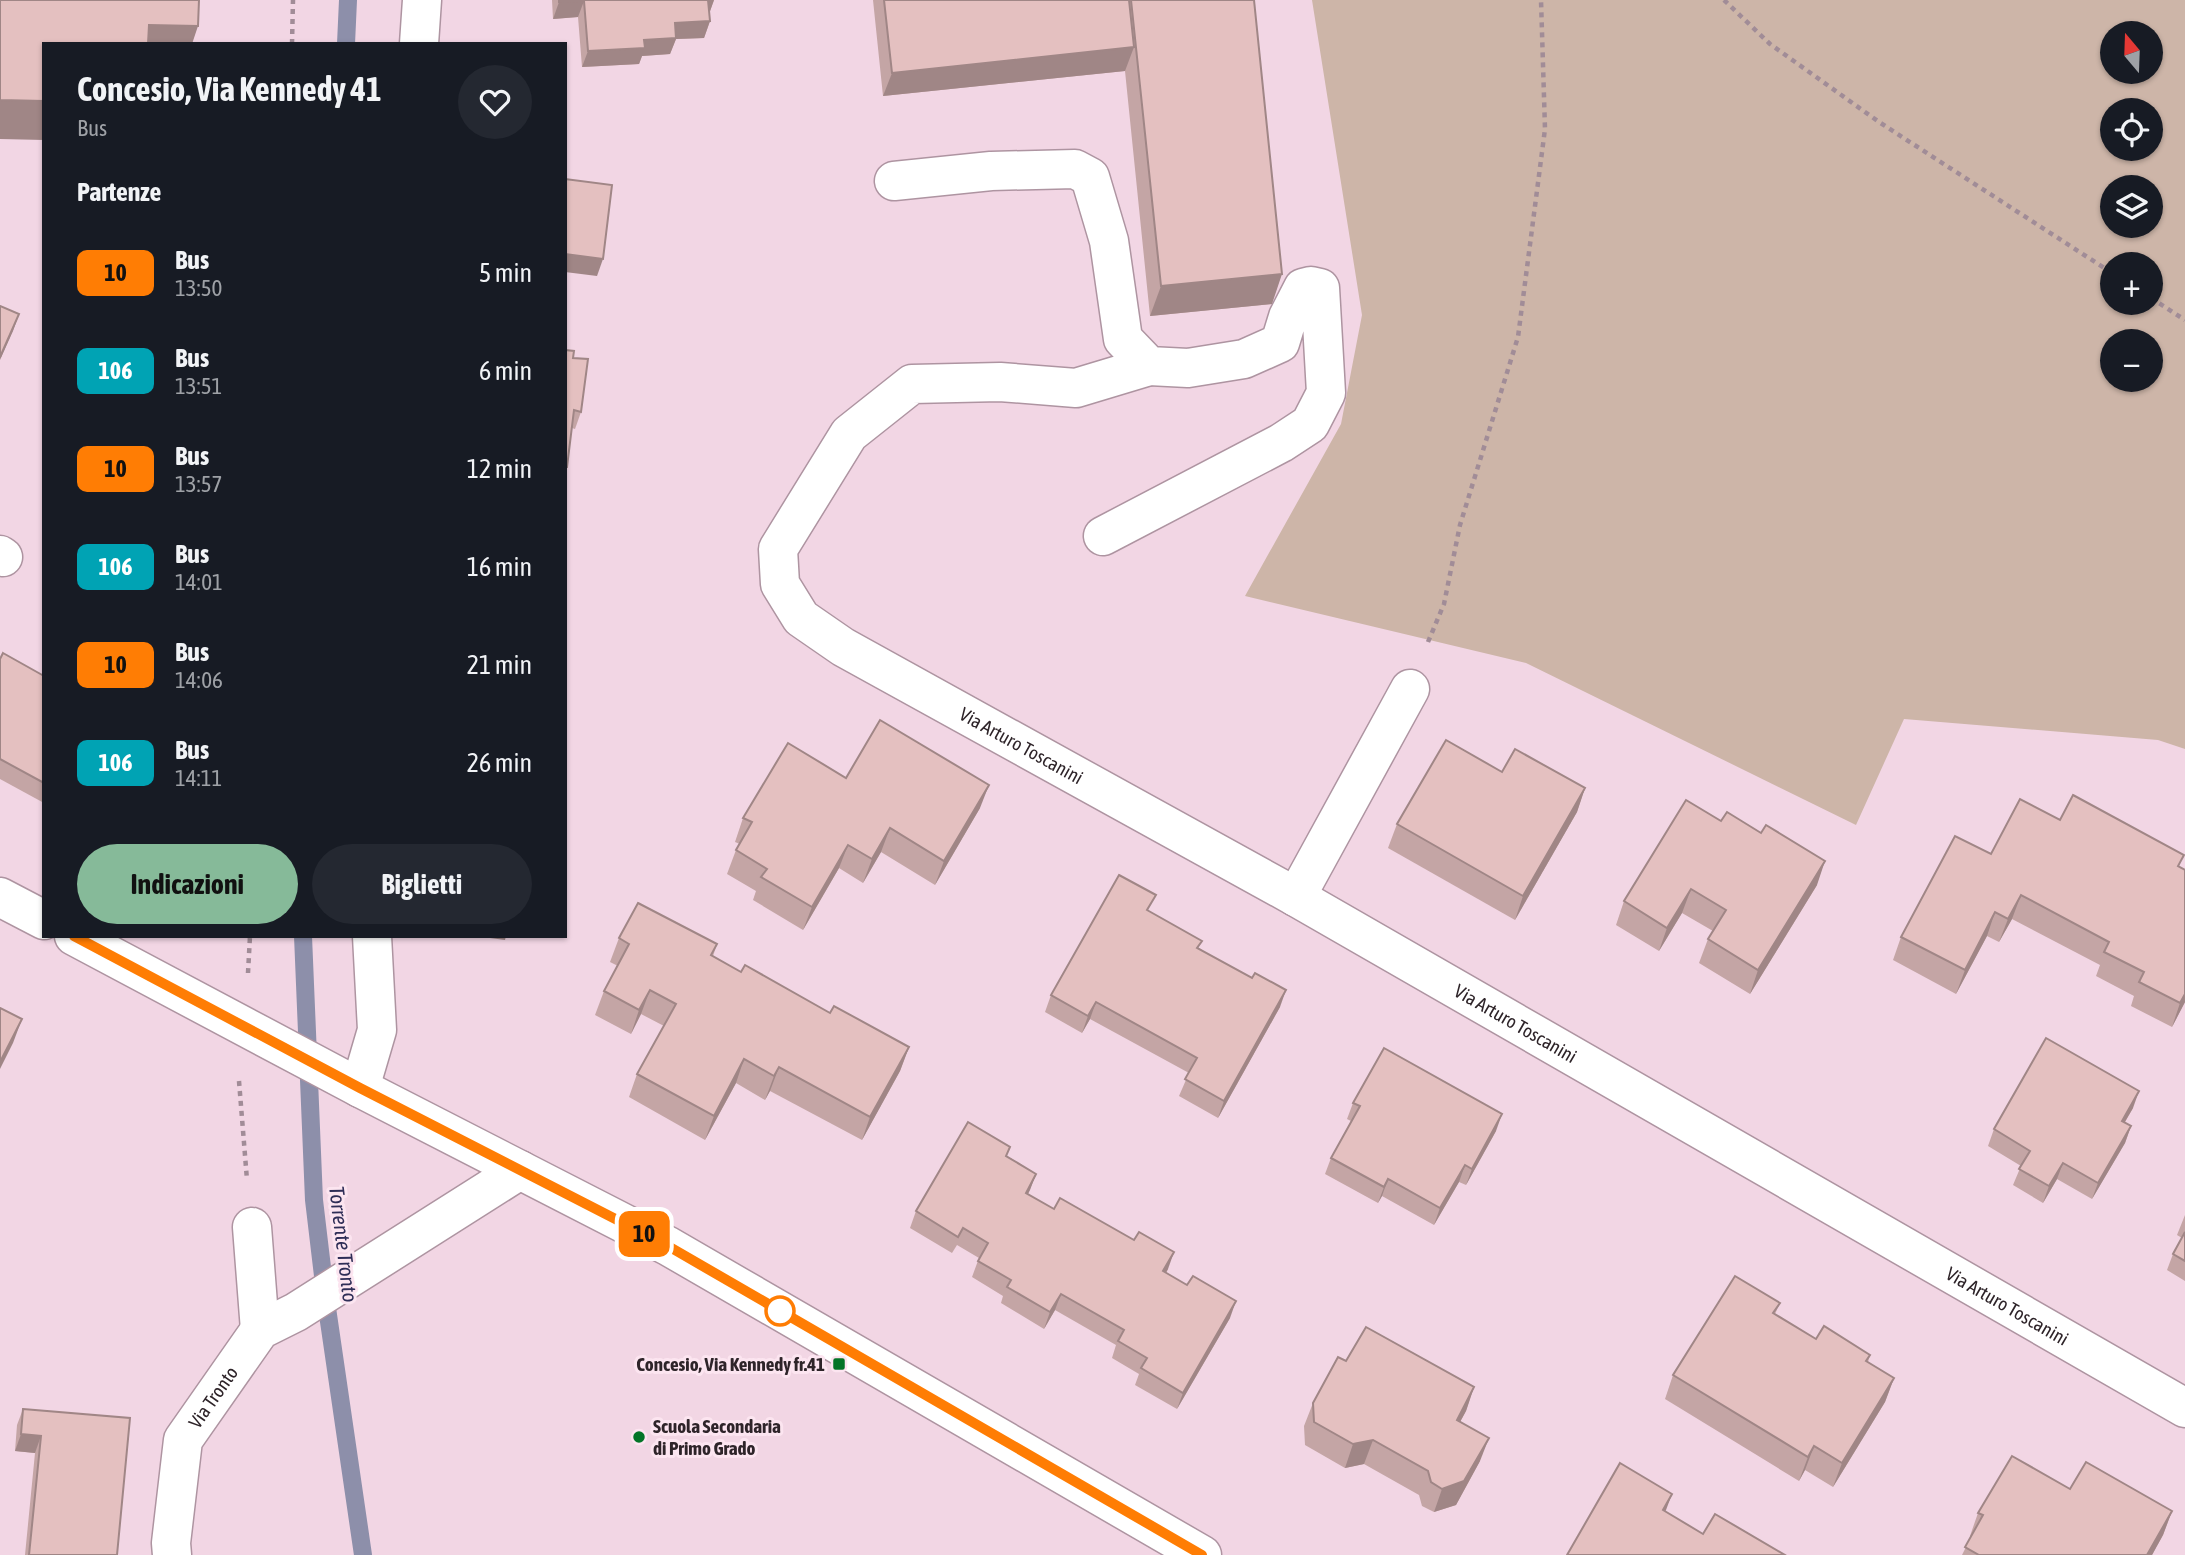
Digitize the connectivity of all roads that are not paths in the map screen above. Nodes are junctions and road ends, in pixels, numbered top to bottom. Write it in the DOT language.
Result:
graph roads {
  1 [pos="422,0"];
  2 [pos="419,42"];
  3 [pos="894,181"];
  4 [pos="1149,366"];
  5 [pos="1102,536"];
  6 [pos="1410,689"];
  7 [pos="0,897"];
  8 [pos="1296,897"];
  9 [pos="42,919"];
  10 [pos="78,938"];
  11 [pos="372,938"];
  12 [pos="354,1084"];
  13 [pos="520,1170"];
  14 [pos="252,1227"];
  15 [pos="260,1330"];
  16 [pos="2185,1408"];
  17 [pos="172,1555"];
  18 [pos="1202,1555"];
  1 -- 2 [label="street"];
  3 -- 4 [label="street"];
  4 -- 5 [label="street, Via Arturo Toscanini"];
  4 -- 8 [label="street, Via Arturo Toscanini"];
  6 -- 8 [label="street"];
  7 -- 9 [label="street"];
  8 -- 16 [label="street, Via Arturo Toscanini"];
  10 -- 12 [label="street"];
  11 -- 12 [label="street"];
  12 -- 13 [label="street"];
  13 -- 15 [label="street"];
  13 -- 18 [label="street"];
  14 -- 15 [label="street"];
  15 -- 17 [label="street, Via Tronto"];
}
